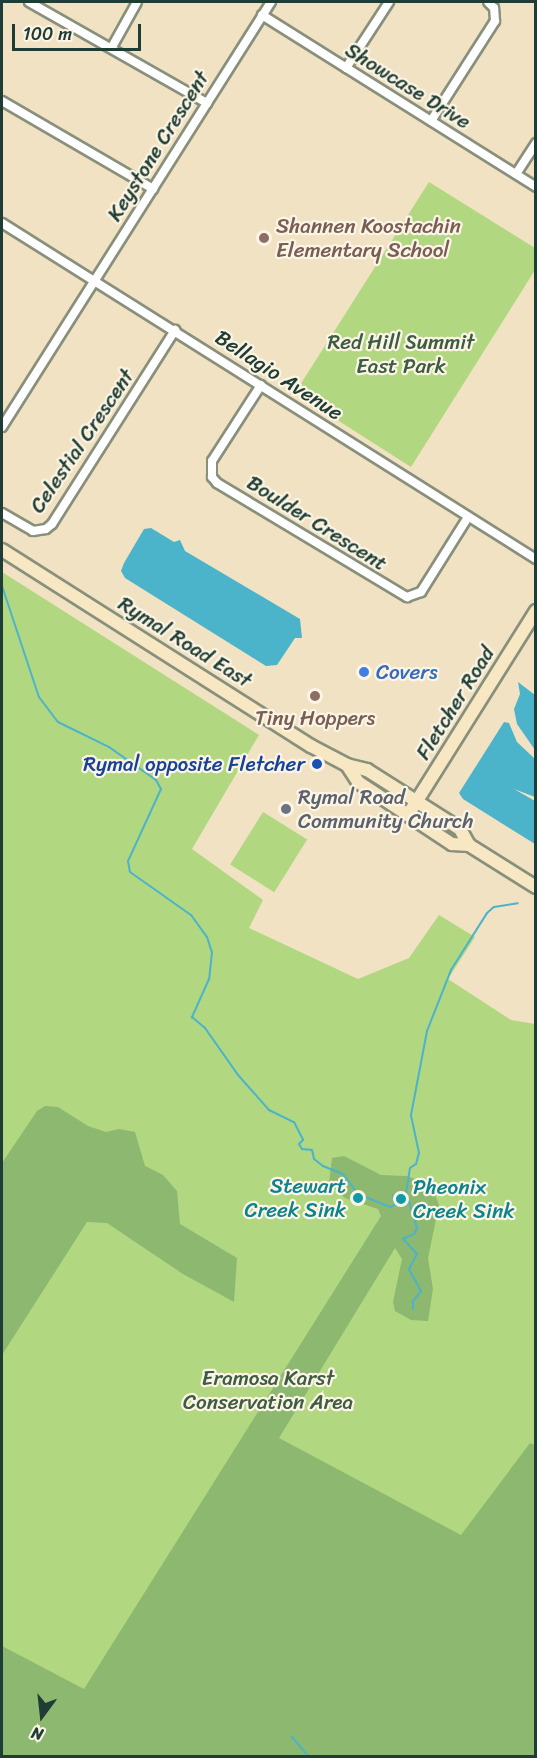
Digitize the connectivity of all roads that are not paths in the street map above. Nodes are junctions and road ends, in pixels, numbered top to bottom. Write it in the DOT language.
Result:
graph roads {
  1 [pos="29,2"];
  2 [pos="137,2"];
  3 [pos="271,2"];
  4 [pos="389,2"];
  5 [pos="488,2"];
  6 [pos="262,15"];
  7 [pos="112,47"];
  8 [pos="346,68"];
  9 [pos="2,101"];
  10 [pos="207,103"];
  11 [pos="431,121"];
  12 [pos="536,143"];
  13 [pos="516,174"];
  14 [pos="536,187"];
  15 [pos="153,189"];
  16 [pos="2,223"];
  17 [pos="95,279"];
  18 [pos="175,330"];
  19 [pos="261,385"];
  20 [pos="2,427"];
  21 [pos="2,513"];
  22 [pos="468,517"];
  23 [pos="2,548"];
  24 [pos="536,559"];
  25 [pos="536,611"];
  26 [pos="346,765"];
  27 [pos="416,801"];
  28 [pos="408,815"];
  29 [pos="469,845"];
  30 [pos="536,887"];
  1 -- 7 [label="street"];
  2 -- 7 [label="street"];
  3 -- 6 [label="street, Keystone Crescent"];
  4 -- 8 [label="street"];
  5 -- 11 [label="street"];
  6 -- 8 [label="street, Showcase Drive"];
  6 -- 10 [label="street, Keystone Crescent"];
  7 -- 10 [label="street"];
  8 -- 11 [label="street, Showcase Drive"];
  9 -- 15 [label="street"];
  10 -- 15 [label="street, Keystone Crescent"];
  11 -- 13 [label="street, Showcase Drive"];
  12 -- 13 [label="street"];
  13 -- 14 [label="street, Showcase Drive"];
  15 -- 17 [label="street, Keystone Crescent"];
  16 -- 17 [label="street, Bellagio Avenue"];
  17 -- 18 [label="street, Bellagio Avenue"];
  17 -- 20 [label="street"];
  18 -- 19 [label="street, Bellagio Avenue"];
  18 -- 21 [label="street, Celestial Crescent"];
  19 -- 22 [label="street, Bellagio Avenue"];
  19 -- 22 [label="street, Boulder Crescent"];
  22 -- 24 [label="street, Bellagio Avenue"];
  23 -- 26 [label="main road, Rymal Road East"];
  25 -- 27 [label="main road, Fletcher Road"];
  26 -- 27 [label="main road, Rymal Road East"];
  26 -- 28 [label="main road, Rymal Road East"];
  27 -- 28 [label="main road, Fletcher Road"];
  27 -- 29 [label="main road, Rymal Road East"];
  28 -- 29 [label="main road, Rymal Road East"];
  29 -- 30 [label="main road, Rymal Road East"];
}
